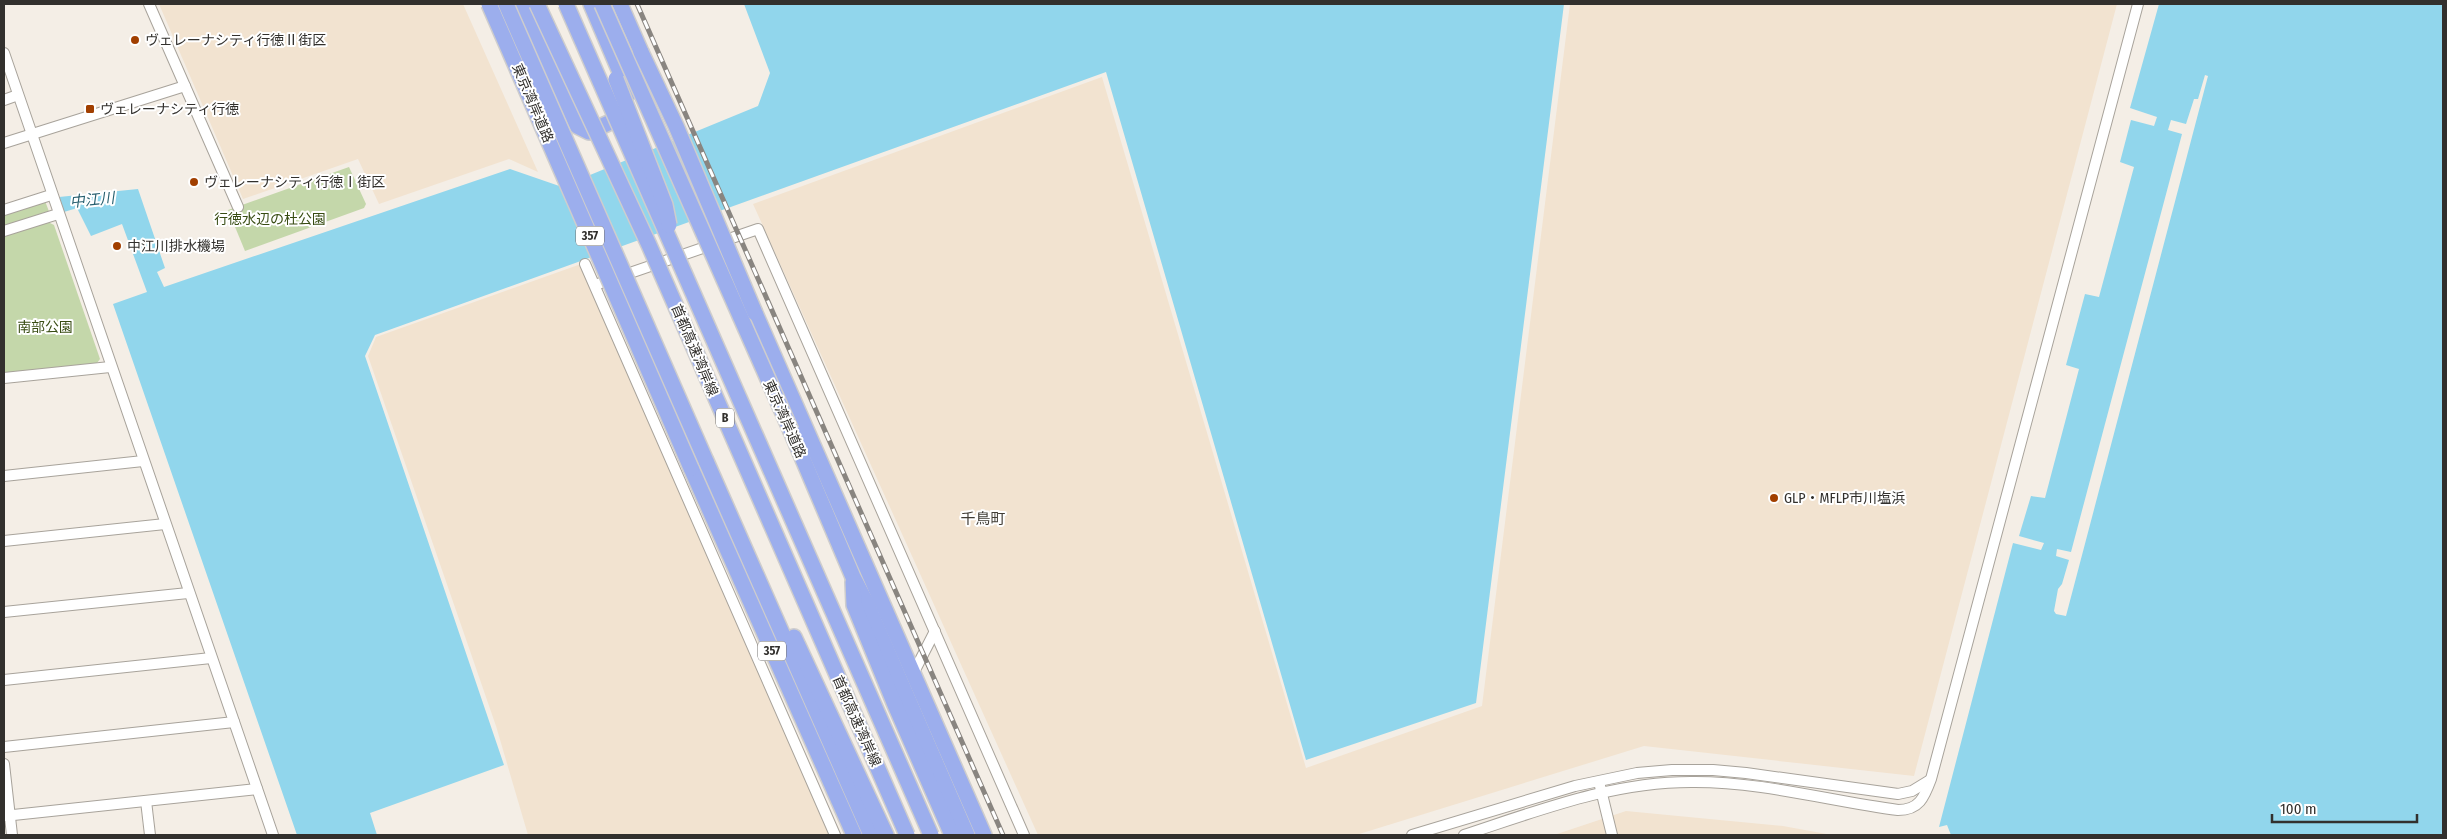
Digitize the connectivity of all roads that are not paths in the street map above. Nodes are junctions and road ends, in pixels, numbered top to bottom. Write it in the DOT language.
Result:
graph roads {
  1 [pos="149,4"];
  2 [pos="489,4"];
  3 [pos="506,4"];
  4 [pos="522,4"];
  5 [pos="538,4"];
  6 [pos="566,4"];
  7 [pos="582,4"];
  8 [pos="591,4"];
  9 [pos="602,4"];
  10 [pos="620,4"];
  11 [pos="2138,4"];
  12 [pos="641,52"];
  13 [pos="4,53"];
  14 [pos="521,74"];
  15 [pos="185,86"];
  16 [pos="18,94"];
  17 [pos="4,100"];
  18 [pos="32,134"];
  19 [pos="4,143"];
  20 [pos="51,195"];
  21 [pos="238,207"];
  22 [pos="4,210"];
  23 [pos="58,214"];
  24 [pos="4,231"];
  25 [pos="675,254"];
  26 [pos="585,264"];
  27 [pos="626,276"];
  28 [pos="594,286"];
  29 [pos="728,291"];
  30 [pos="110,367"];
  31 [pos="4,378"];
  32 [pos="798,428"];
  33 [pos="143,462"];
  34 [pos="4,476"];
  35 [pos="726,506"];
  36 [pos="165,524"];
  37 [pos="4,541"];
  38 [pos="853,577"];
  39 [pos="188,593"];
  40 [pos="4,612"];
  41 [pos="935,631"];
  42 [pos="211,658"];
  43 [pos="913,674"];
  44 [pos="4,680"];
  45 [pos="234,722"];
  46 [pos="4,748"];
  47 [pos="4,764"];
  48 [pos="1930,779"];
  49 [pos="1598,780"];
  50 [pos="257,789"];
  51 [pos="1871,790"];
  52 [pos="1601,792"];
  53 [pos="1532,799"];
  54 [pos="146,801"];
  55 [pos="1868,806"];
  56 [pos="1536,811"];
  57 [pos="1489,812"];
  58 [pos="7,815"];
  59 [pos="1494,825"];
  60 [pos="1419,834"];
  61 [pos="12,835"];
  62 [pos="150,835"];
  63 [pos="273,835"];
  64 [pos="835,835"];
  65 [pos="854,835"];
  66 [pos="871,835"];
  67 [pos="886,835"];
  68 [pos="907,835"];
  69 [pos="930,835"];
  70 [pos="952,835"];
  71 [pos="968,835"];
  72 [pos="984,835"];
  73 [pos="1024,835"];
  74 [pos="1464,835"];
  75 [pos="1612,835"];
  1 -- 15 [label="street"];
  2 -- 14 [label="highway, 東京湾岸道路 / 357, bridge"];
  3 -- 27 [label="highway, 東京湾岸道路 / 357, bridge"];
  4 -- 8 [label="highway"];
  5 -- 68 [label="highway, 首都高速湾岸線 / B, bridge"];
  6 -- 25 [label="highway, 首都高速湾岸線 / B, bridge"];
  7 -- 25 [label="highway, bridge"];
  9 -- 29 [label="highway, 東京湾岸道路, bridge"];
  10 -- 12 [label="highway, 東京湾岸道路"];
  11 -- 48 [label="street"];
  12 -- 29 [label="highway, bridge"];
  12 -- 32 [label="highway, 東京湾岸道路, bridge"];
  13 -- 16 [label="street"];
  14 -- 27 [label="highway, bridge"];
  14 -- 65 [label="highway, 東京湾岸道路 / 357, bridge"];
  15 -- 18 [label="street"];
  15 -- 21 [label="street"];
  16 -- 17 [label="street"];
  16 -- 18 [label="street"];
  18 -- 19 [label="street"];
  18 -- 20 [label="street"];
  20 -- 22 [label="street"];
  20 -- 23 [label="street"];
  23 -- 24 [label="street"];
  23 -- 30 [label="street"];
  25 -- 69 [label="highway, 首都高速湾岸線 / B, bridge"];
  26 -- 28 [label="street"];
  27 -- 35 [label="highway, 東京湾岸道路 / 357, bridge"];
  28 -- 41 [label="street"];
  28 -- 64 [label="street"];
  29 -- 32 [label="highway, 東京湾岸道路, bridge"];
  30 -- 31 [label="street"];
  30 -- 33 [label="street"];
  32 -- 38 [label="highway, 東京湾岸道路"];
  32 -- 43 [label="highway, 東京湾岸道路"];
  33 -- 34 [label="street"];
  33 -- 36 [label="street"];
  35 -- 66 [label="highway, 東京湾岸道路 / 357"];
  35 -- 67 [label="highway"];
  36 -- 37 [label="street"];
  36 -- 39 [label="street"];
  38 -- 70 [label="highway"];
  38 -- 71 [label="highway, 東京湾岸道路"];
  39 -- 40 [label="street"];
  39 -- 42 [label="street"];
  41 -- 43 [label="street"];
  41 -- 73 [label="street"];
  42 -- 44 [label="street"];
  42 -- 45 [label="street"];
  43 -- 72 [label="highway, 東京湾岸道路"];
  45 -- 46 [label="street"];
  45 -- 50 [label="street"];
  47 -- 58 [label="street"];
  48 -- 51 [label="street"];
  48 -- 55 [label="street"];
  49 -- 51 [label="street"];
  49 -- 52 [label="street"];
  49 -- 53 [label="street"];
  50 -- 54 [label="street"];
  50 -- 63 [label="street"];
  51 -- 55 [label="street"];
  52 -- 55 [label="street"];
  52 -- 56 [label="street"];
  52 -- 75 [label="street"];
  53 -- 56 [label="street"];
  53 -- 57 [label="street"];
  54 -- 58 [label="street"];
  54 -- 62 [label="street"];
  56 -- 59 [label="street"];
  57 -- 59 [label="street"];
  57 -- 60 [label="street"];
  58 -- 61 [label="street"];
  59 -- 74 [label="street"];
}
